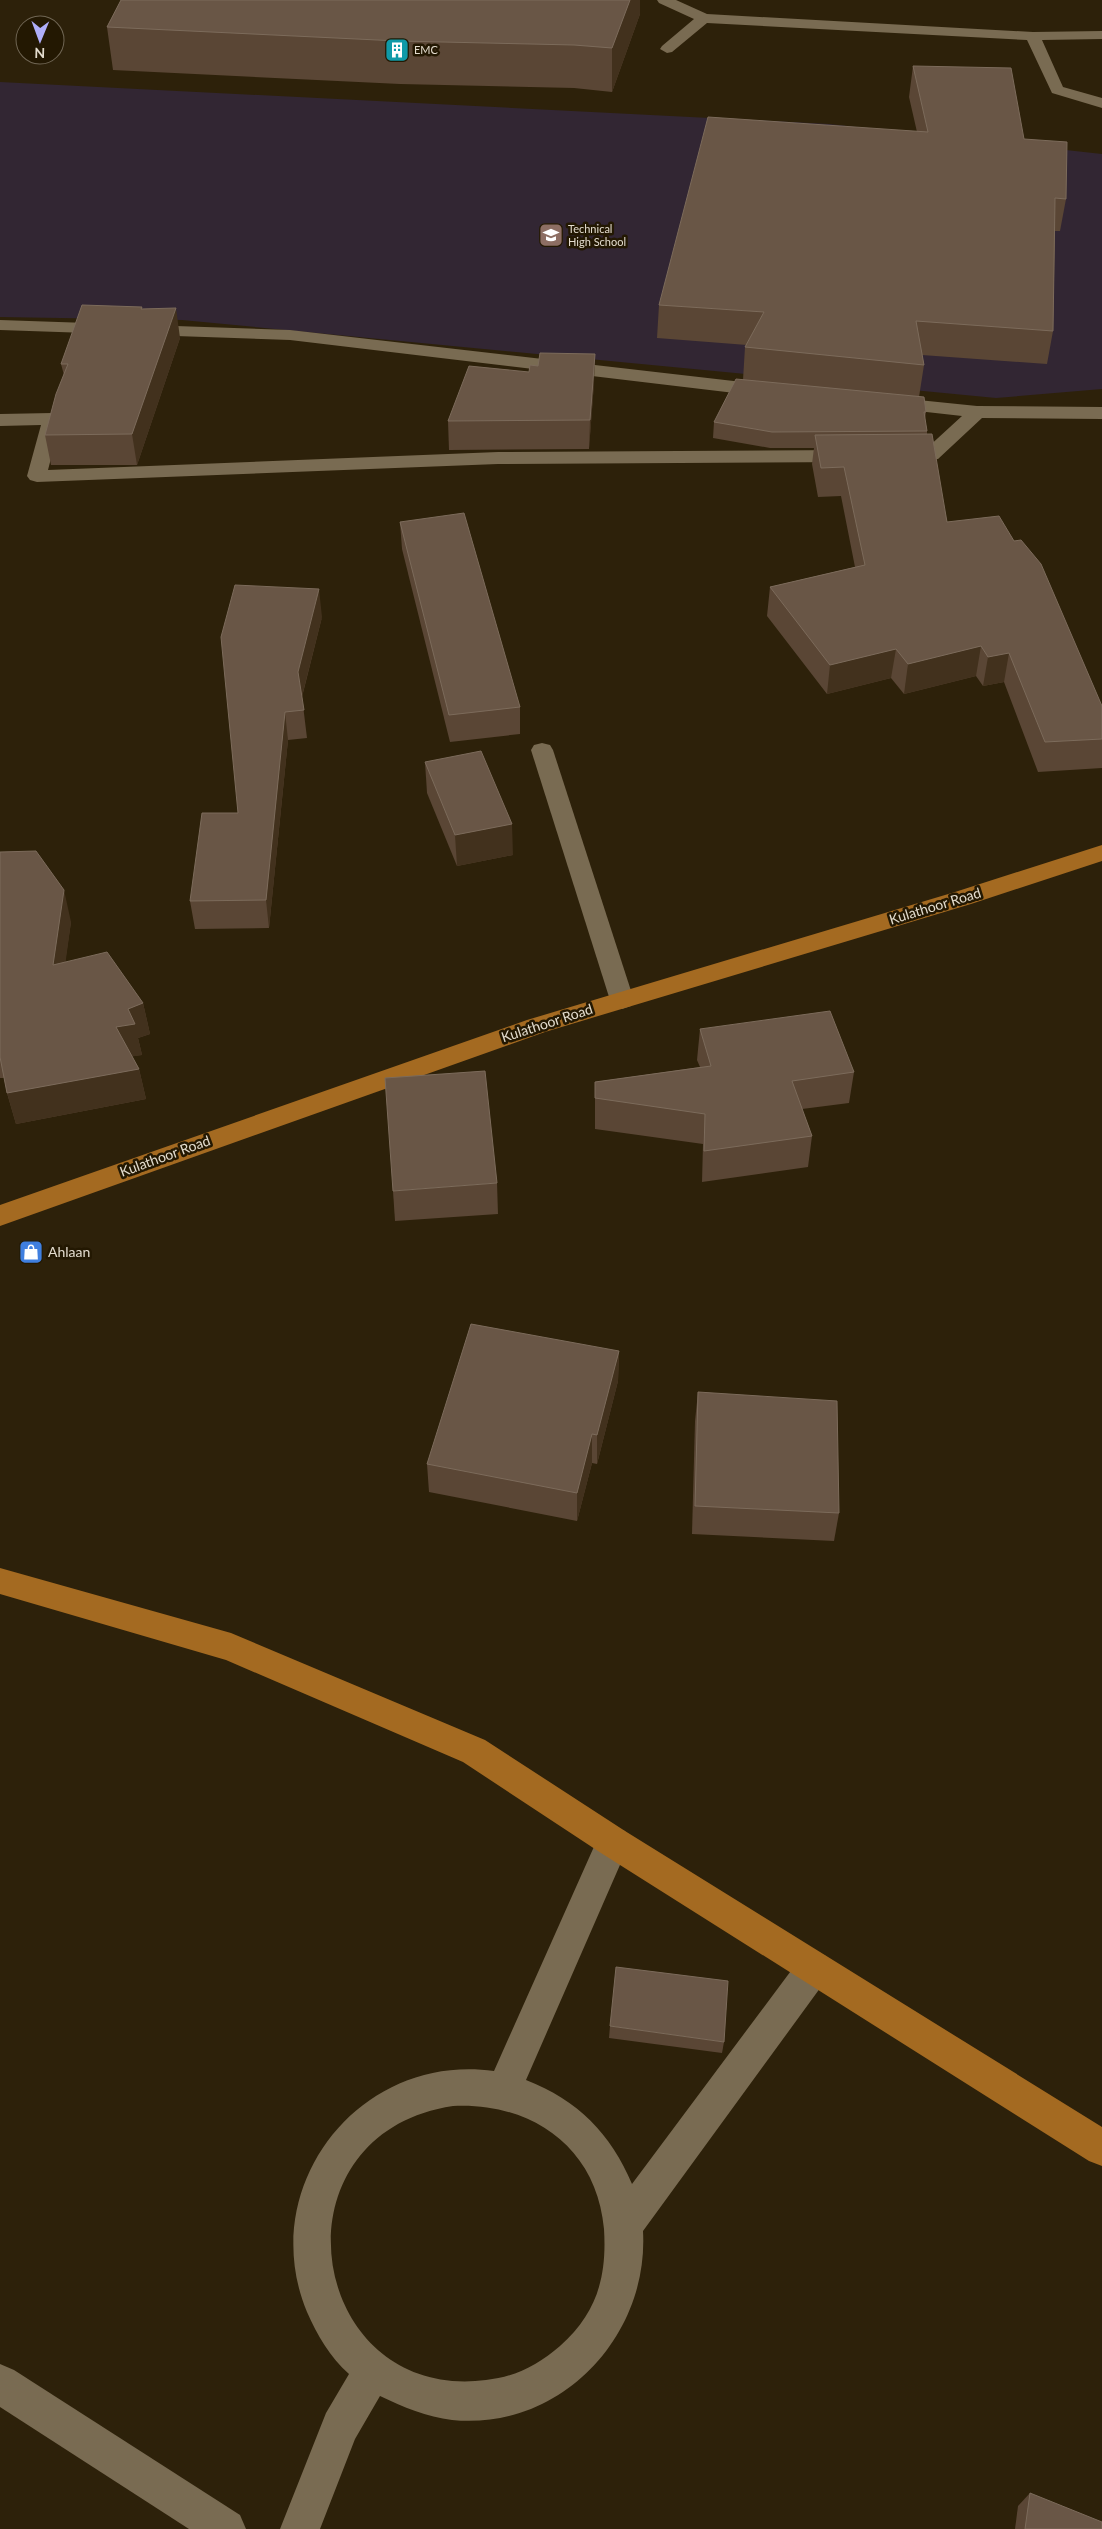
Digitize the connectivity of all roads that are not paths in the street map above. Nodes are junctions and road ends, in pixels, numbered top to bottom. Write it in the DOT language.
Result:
graph roads {
  1 [pos="664,0"];
  2 [pos="704,18"];
  3 [pos="1102,35"];
  4 [pos="1033,36"];
  5 [pos="667,49"];
  6 [pos="1102,103"];
  7 [pos="0,324"];
  8 [pos="784,393"];
  9 [pos="871,402"];
  10 [pos="977,412"];
  11 [pos="1102,413"];
  12 [pos="0,420"];
  13 [pos="542,750"];
  14 [pos="1102,853"];
  15 [pos="622,1000"];
  16 [pos="0,1216"];
  17 [pos="0,1581"];
  18 [pos="613,1842"];
  19 [pos="814,1968"];
  20 [pos="506,2085"];
  21 [pos="1102,2148"];
  22 [pos="622,2228"];
  23 [pos="372,2373"];
  24 [pos="0,2384"];
  25 [pos="226,2529"];
  26 [pos="300,2529"];
  1 -- 2 [label="street"];
  2 -- 4 [label="street"];
  2 -- 5 [label="street"];
  3 -- 4 [label="street"];
  4 -- 6 [label="street"];
  7 -- 8 [label="street"];
  9 -- 10 [label="street"];
  10 -- 11 [label="street"];
  10 -- 12 [label="street"];
  13 -- 15 [label="street"];
  14 -- 15 [label="main road, Kulathoor Road"];
  15 -- 16 [label="main road, Kulathoor Road"];
  17 -- 18 [label="main road"];
  18 -- 19 [label="main road"];
  18 -- 20 [label="street"];
  19 -- 21 [label="main road"];
  19 -- 22 [label="street"];
  20 -- 22 [label="street"];
  20 -- 23 [label="street"];
  22 -- 23 [label="street"];
  23 -- 26 [label="street"];
  24 -- 25 [label="street"];
}
